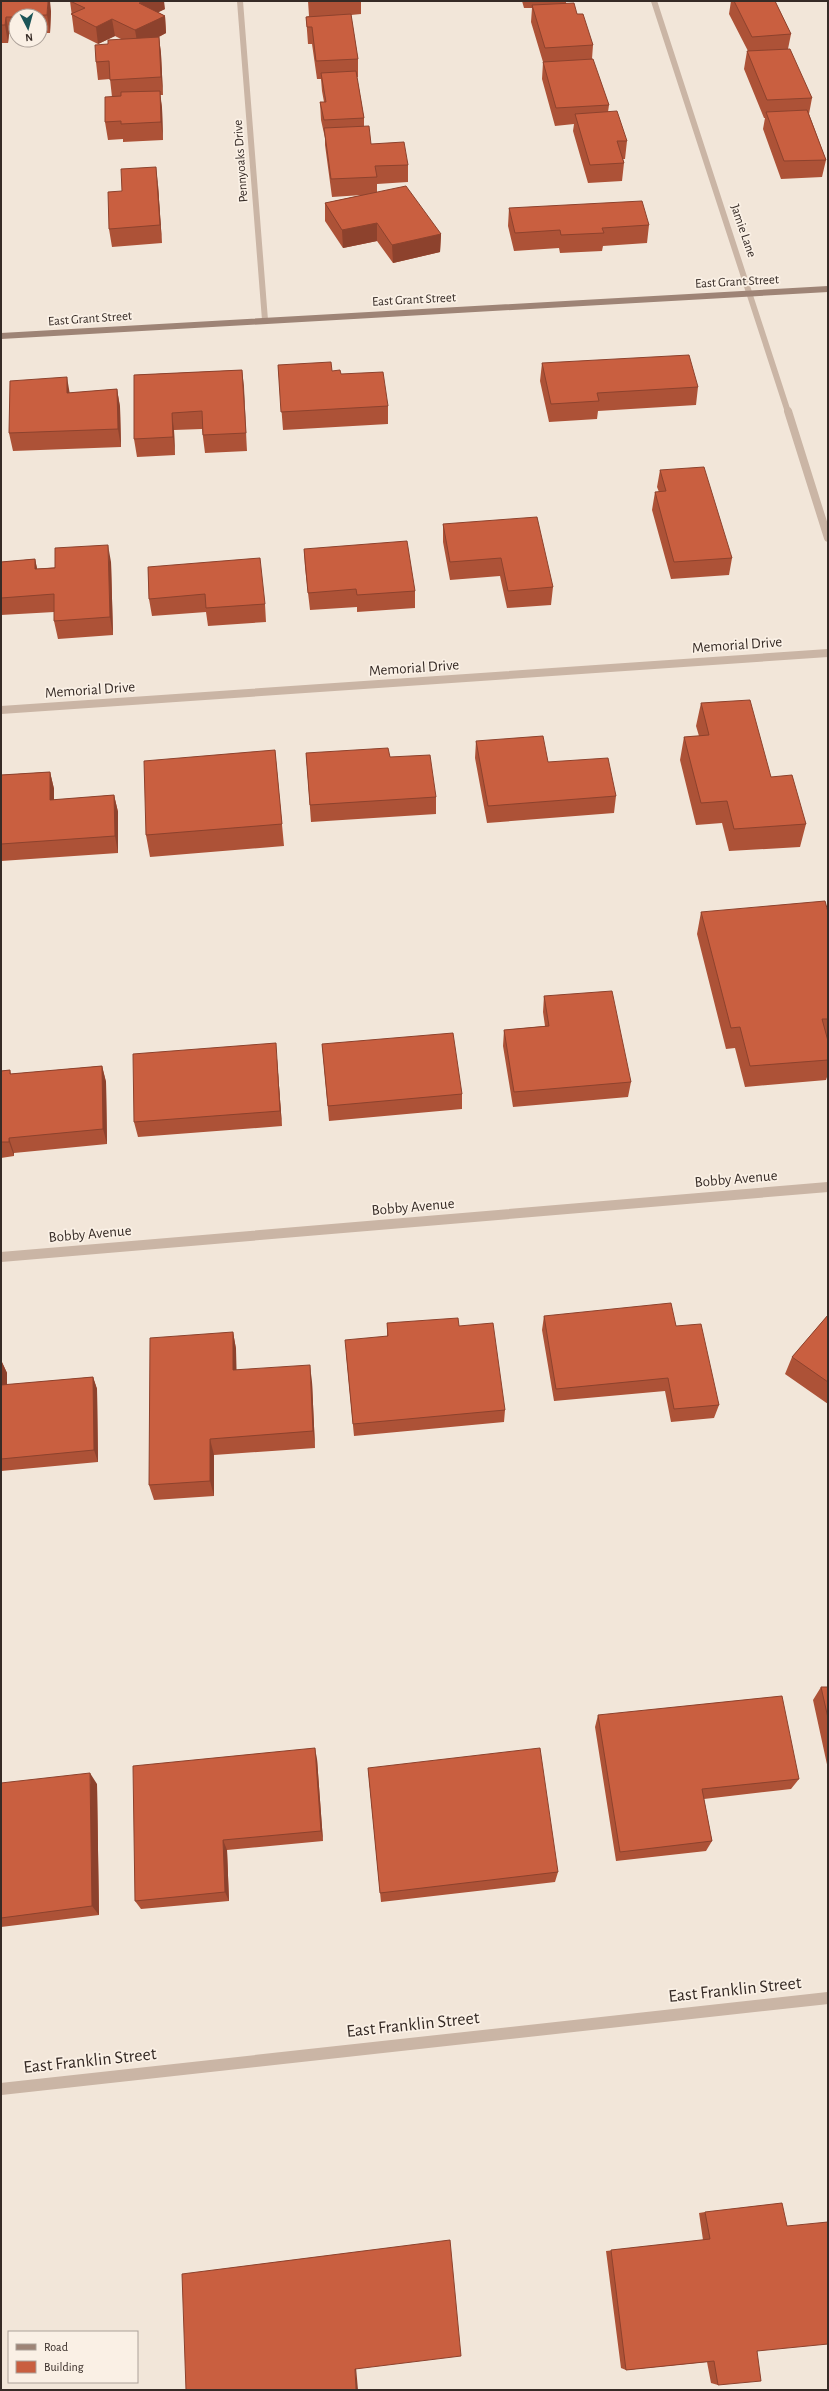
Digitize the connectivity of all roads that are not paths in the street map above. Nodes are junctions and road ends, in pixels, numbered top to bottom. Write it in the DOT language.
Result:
graph roads {
  1 [pos="240,1"];
  2 [pos="654,1"];
  3 [pos="828,289"];
  4 [pos="751,293"];
  5 [pos="265,320"];
  6 [pos="1,336"];
  7 [pos="828,538"];
  8 [pos="828,653"];
  9 [pos="1,710"];
  10 [pos="828,1187"];
  11 [pos="1,1257"];
  12 [pos="828,1998"];
  13 [pos="1,2089"];
  1 -- 5 [label="street, Pennyoaks Drive"];
  2 -- 4 [label="street, Jamie Lane"];
  3 -- 4 [label="main road, East Grant Street"];
  4 -- 5 [label="main road, East Grant Street"];
  4 -- 7 [label="street, Jamie Lane"];
  5 -- 6 [label="main road, East Grant Street"];
  8 -- 9 [label="street, Memorial Drive"];
  10 -- 11 [label="street, Bobby Avenue"];
  12 -- 13 [label="street, East Franklin Street"];
}
